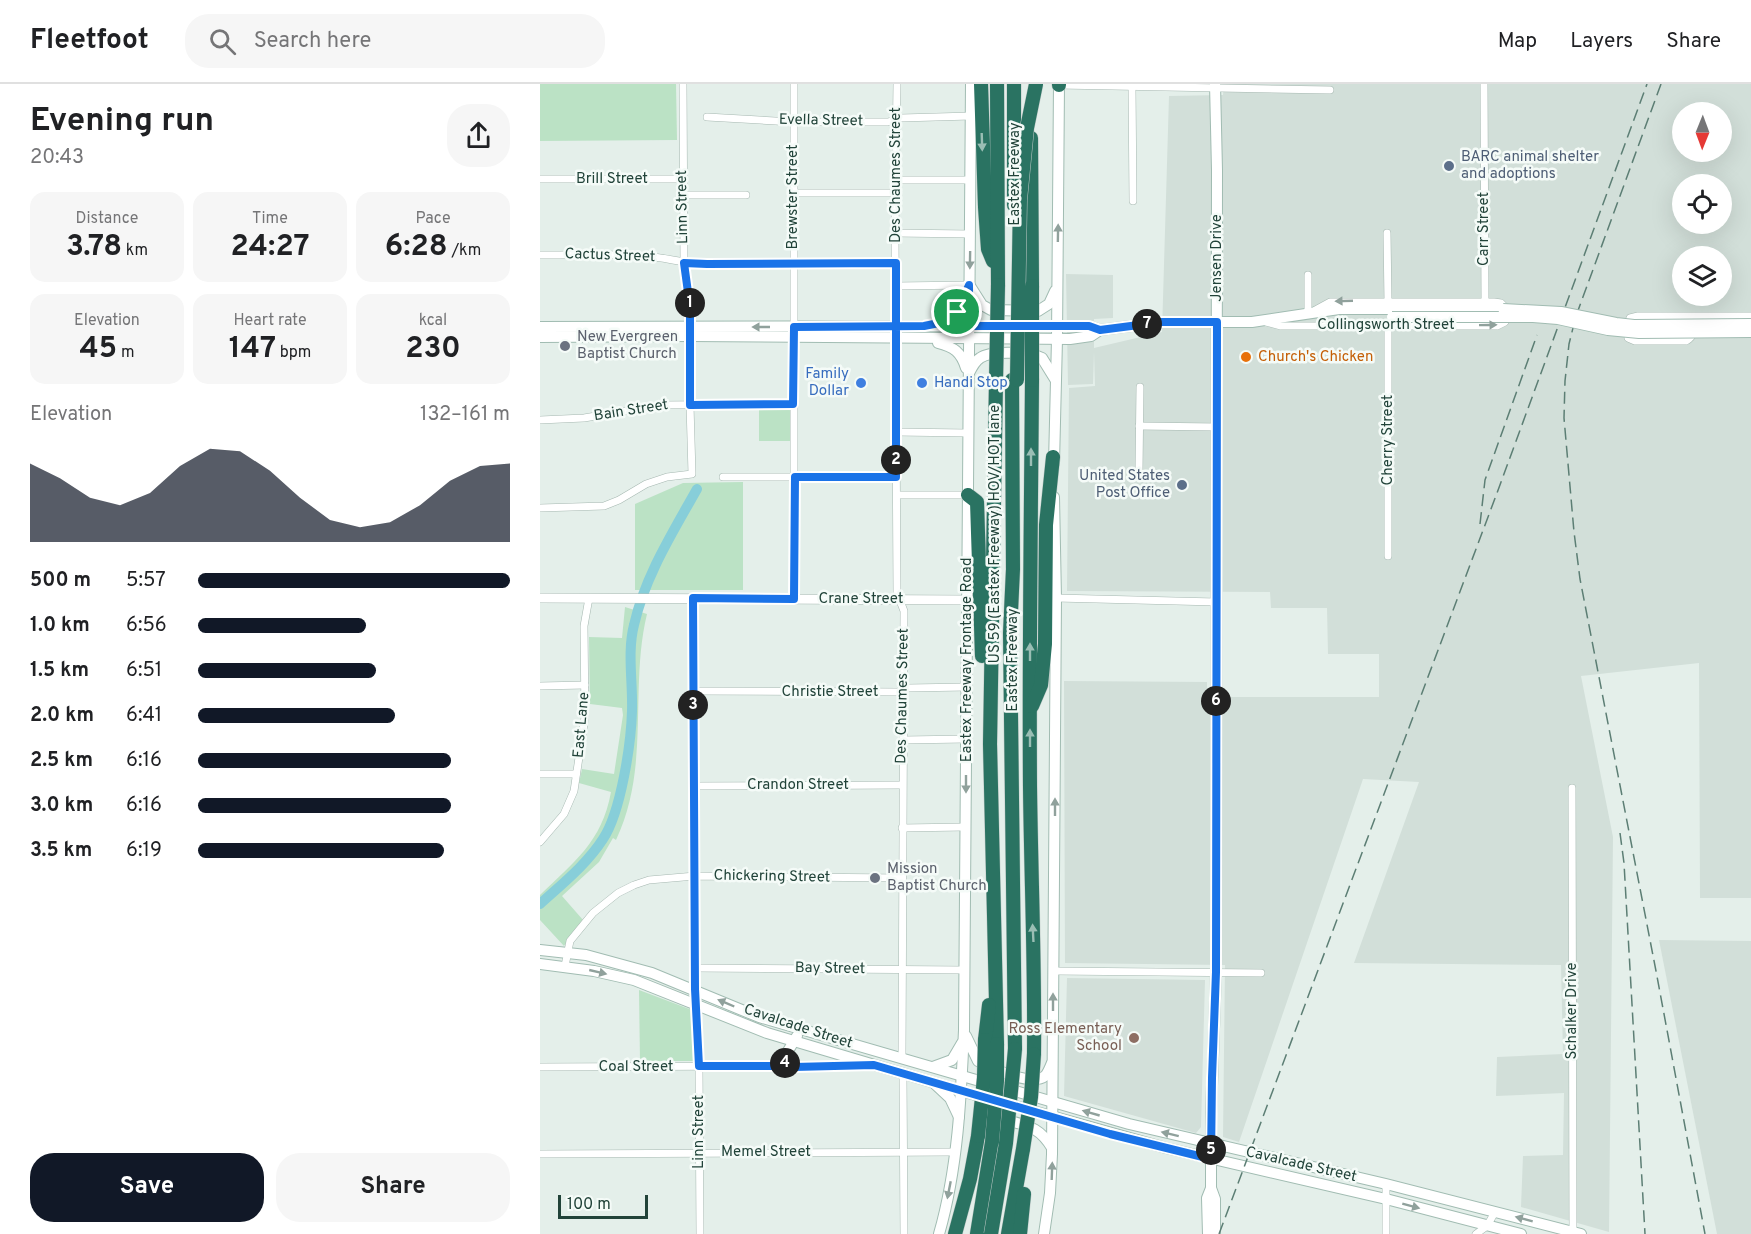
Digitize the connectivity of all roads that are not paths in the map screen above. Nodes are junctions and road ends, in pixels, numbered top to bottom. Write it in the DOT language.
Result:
graph roads {
  1 [pos="682,84"];
  2 [pos="794,84"];
  3 [pos="897,84"];
  4 [pos="971,84"];
  5 [pos="981,84"];
  6 [pos="996,84"];
  7 [pos="1014,84"];
  8 [pos="1022,84"];
  9 [pos="1034,84"];
  10 [pos="1484,84"];
  11 [pos="1059,85"];
  12 [pos="1215,86"];
  13 [pos="1132,87"];
  14 [pos="1330,90"];
  15 [pos="971,116"];
  16 [pos="707,117"];
  17 [pos="896,119"];
  18 [pos="793,122"];
  19 [pos="540,179"];
  20 [pos="683,179"];
  21 [pos="896,180"];
  22 [pos="970,180"];
  23 [pos="794,193"];
  24 [pos="896,193"];
  25 [pos="683,195"];
  26 [pos="746,195"];
  27 [pos="1020,200"];
  28 [pos="1133,201"];
  29 [pos="896,233"];
  30 [pos="1387,233"];
  31 [pos="970,234"];
  32 [pos="540,255"];
  33 [pos="684,263"];
  34 [pos="896,263"];
  35 [pos="793,264"];
  36 [pos="1308,275"];
  37 [pos="998,278"];
  38 [pos="969,285"];
  39 [pos="896,286"];
  40 [pos="1057,287"];
  41 [pos="1485,301"];
  42 [pos="1390,313"];
  43 [pos="1308,314"];
  44 [pos="1697,316"];
  45 [pos="1751,316"];
  46 [pos="1263,321"];
  47 [pos="1217,322"];
  48 [pos="1751,324"];
  49 [pos="924,326"];
  50 [pos="969,326"];
  51 [pos="540,327"];
  52 [pos="1057,327"];
  53 [pos="1100,330"];
  54 [pos="690,331"];
  55 [pos="794,332"];
  56 [pos="896,332"];
  57 [pos="1751,332"];
  58 [pos="540,337"];
  59 [pos="918,338"];
  60 [pos="969,339"];
  61 [pos="1057,339"];
  62 [pos="968,374"];
  63 [pos="1014,380"];
  64 [pos="1056,382"];
  65 [pos="1140,387"];
  66 [pos="793,404"];
  67 [pos="690,405"];
  68 [pos="540,420"];
  69 [pos="1139,426"];
  70 [pos="1217,427"];
  71 [pos="896,432"];
  72 [pos="968,433"];
  73 [pos="1053,457"];
  74 [pos="1139,470"];
  75 [pos="723,477"];
  76 [pos="795,477"];
  77 [pos="896,477"];
  78 [pos="897,495"];
  79 [pos="968,495"];
  80 [pos="540,508"];
  81 [pos="1388,556"];
  82 [pos="540,598"];
  83 [pos="589,598"];
  84 [pos="693,598"];
  85 [pos="1056,598"];
  86 [pos="794,599"];
  87 [pos="899,600"];
  88 [pos="967,600"];
  89 [pos="1216,602"];
  90 [pos="585,685"];
  91 [pos="540,686"];
  92 [pos="967,687"];
  93 [pos="904,690"];
  94 [pos="692,692"];
  95 [pos="990,708"];
  96 [pos="1029,711"];
  97 [pos="966,739"];
  98 [pos="904,740"];
  99 [pos="540,774"];
  100 [pos="576,774"];
  101 [pos="902,784"];
  102 [pos="694,786"];
  103 [pos="1572,788"];
  104 [pos="965,827"];
  105 [pos="902,828"];
  106 [pos="540,842"];
  107 [pos="695,876"];
  108 [pos="902,878"];
  109 [pos="540,950"];
  110 [pos="567,953"];
  111 [pos="540,964"];
  112 [pos="565,966"];
  113 [pos="636,968"];
  114 [pos="695,968"];
  115 [pos="903,970"];
  116 [pos="965,970"];
  117 [pos="1054,971"];
  118 [pos="1216,972"];
  119 [pos="1261,972"];
  120 [pos="633,980"];
  121 [pos="695,989"];
  122 [pos="696,1004"];
  123 [pos="798,1029"];
  124 [pos="964,1035"];
  125 [pos="795,1041"];
  126 [pos="991,1042"];
  127 [pos="902,1058"];
  128 [pos="782,1061"];
  129 [pos="1053,1062"];
  130 [pos="874,1065"];
  131 [pos="699,1066"];
  132 [pos="540,1067"];
  133 [pos="933,1067"];
  134 [pos="903,1074"];
  135 [pos="962,1076"];
  136 [pos="933,1082"];
  137 [pos="962,1091"];
  138 [pos="1053,1102"];
  139 [pos="1053,1117"];
  140 [pos="960,1119"];
  141 [pos="1128,1124"];
  142 [pos="958,1132"];
  143 [pos="1125,1138"];
  144 [pos="1211,1144"];
  145 [pos="1052,1148"];
  146 [pos="1025,1150"];
  147 [pos="700,1152"];
  148 [pos="903,1152"];
  149 [pos="955,1152"];
  150 [pos="540,1154"];
  151 [pos="1211,1159"];
  152 [pos="1386,1184"];
  153 [pos="1211,1188"];
  154 [pos="1386,1199"];
  155 [pos="1495,1212"];
  156 [pos="1487,1226"];
  157 [pos="1575,1233"];
  158 [pos="700,1234"];
  159 [pos="904,1234"];
  160 [pos="939,1234"];
  161 [pos="955,1234"];
  162 [pos="977,1234"];
  163 [pos="991,1234"];
  164 [pos="1008,1234"];
  165 [pos="1020,1234"];
  166 [pos="1044,1234"];
  167 [pos="1208,1234"];
  168 [pos="1215,1234"];
  169 [pos="1386,1234"];
  170 [pos="1476,1234"];
  171 [pos="1521,1234"];
  1 -- 20 [label="street, Linn Street"];
  2 -- 18 [label="street, Brewster Street"];
  3 -- 17 [label="street, Des Chaumes Street"];
  4 -- 15 [label="main road, Eastex Freeway Frontage Road"];
  5 -- 37 [label="highway, one-way"];
  6 -- 37 [label="highway, Eastex Freeway"];
  7 -- 63 [label="highway, US 59 (Eastex Freeway) HOV/HOT lane"];
  8 -- 27 [label="highway, Eastex Freeway, bridge"];
  9 -- 27 [label="highway, bridge"];
  96 -- 9 [label="highway, Eastex Freeway, one-way, bridge"];
  10 -- 41 [label="street, Carr Street"];
  11 -- 13 [label="street"];
  40 -- 11 [label="main road, one-way"];
  12 -- 13 [label="street"];
  12 -- 14 [label="street"];
  12 -- 47 [label="main road, Jensen Drive"];
  13 -- 28 [label="street"];
  15 -- 17 [label="street, Evella Street"];
  15 -- 22 [label="main road, Eastex Freeway Frontage Road"];
  16 -- 18 [label="street, Evella Street"];
  17 -- 18 [label="street, Evella Street"];
  17 -- 21 [label="street, Des Chaumes Street"];
  18 -- 23 [label="street, Brewster Street"];
  19 -- 20 [label="street, Brill Street"];
  20 -- 25 [label="street, Linn Street"];
  21 -- 22 [label="street"];
  21 -- 24 [label="street, Des Chaumes Street"];
  22 -- 31 [label="main road, Eastex Freeway Frontage Road"];
  23 -- 24 [label="street"];
  23 -- 35 [label="street, Brewster Street"];
  24 -- 29 [label="street, Des Chaumes Street"];
  25 -- 26 [label="street"];
  25 -- 33 [label="street, Linn Street"];
  27 -- 63 [label="highway, Eastex Freeway, bridge"];
  29 -- 31 [label="street"];
  29 -- 34 [label="street, Des Chaumes Street"];
  30 -- 42 [label="street, Cherry Street"];
  31 -- 38 [label="main road, Eastex Freeway Frontage Road, one-way"];
  32 -- 33 [label="street, Cactus Street"];
  33 -- 35 [label="street, Cactus Street"];
  33 -- 54 [label="street, Linn Street"];
  34 -- 35 [label="street, Cactus Street"];
  34 -- 39 [label="street, Des Chaumes Street"];
  35 -- 55 [label="street, Brewster Street"];
  36 -- 43 [label="street"];
  37 -- 95 [label="highway, Eastex Freeway, bridge"];
  38 -- 39 [label="street"];
  38 -- 40 [label="main road"];
  38 -- 49 [label="main road"];
  38 -- 50 [label="main road, Eastex Freeway Frontage Road"];
  39 -- 56 [label="street, Des Chaumes Street"];
  40 -- 52 [label="main road"];
  41 -- 42 [label="street, Collingsworth Street"];
  42 -- 41 [label="street, Collingsworth Street, one-way"];
  42 -- 43 [label="main road, Collingsworth Street"];
  42 -- 43 [label="street, Collingsworth Street, one-way"];
  42 -- 46 [label="street, Collingsworth Street"];
  42 -- 48 [label="main road, Collingsworth Street, bridge"];
  42 -- 57 [label="main road, Collingsworth Street, bridge"];
  42 -- 81 [label="street, Cherry Street"];
  43 -- 46 [label="main road, Collingsworth Street"];
  44 -- 44 [label="street"];
  44 -- 45 [label="street"];
  46 -- 47 [label="main road, Collingsworth Street"];
  47 -- 53 [label="main road, Collingsworth Street"];
  47 -- 70 [label="main road, Jensen Drive"];
  49 -- 50 [label="main road, Collingsworth Street"];
  49 -- 56 [label="main road, Collingsworth Street"];
  50 -- 52 [label="main road, Collingsworth Street"];
  50 -- 60 [label="main road, Eastex Freeway Frontage Road"];
  51 -- 54 [label="main road, Collingsworth Street"];
  52 -- 53 [label="main road, Collingsworth Street"];
  52 -- 61 [label="main road"];
  53 -- 61 [label="main road, Collingsworth Street"];
  54 -- 55 [label="main road, Collingsworth Street"];
  54 -- 58 [label="main road, Collingsworth Street"];
  54 -- 67 [label="street, Linn Street"];
  55 -- 56 [label="main road, Collingsworth Street"];
  55 -- 66 [label="street, Brewster Street"];
  56 -- 59 [label="main road, Collingsworth Street"];
  56 -- 71 [label="street, Des Chaumes Street"];
  59 -- 60 [label="main road, Collingsworth Street"];
  59 -- 62 [label="main road"];
  60 -- 61 [label="main road, Collingsworth Street"];
  60 -- 62 [label="main road, Eastex Freeway Frontage Road"];
  61 -- 64 [label="main road"];
  62 -- 64 [label="main road"];
  62 -- 72 [label="main road, Eastex Freeway Frontage Road"];
  63 -- 163 [label="highway, US 59 (Eastex Freeway) HOV/HOT lane, bridge"];
  64 -- 73 [label="main road"];
  65 -- 69 [label="street"];
  66 -- 67 [label="street, Bain Street"];
  66 -- 76 [label="street, Brewster Street"];
  67 -- 68 [label="street, Bain Street"];
  67 -- 80 [label="street, Linn Street"];
  69 -- 70 [label="street"];
  69 -- 74 [label="street"];
  70 -- 89 [label="main road, Jensen Drive"];
  71 -- 72 [label="street"];
  71 -- 77 [label="street, Des Chaumes Street"];
  72 -- 79 [label="main road, Eastex Freeway Frontage Road"];
  73 -- 85 [label="main road"];
  73 -- 96 [label="highway"];
  75 -- 76 [label="street"];
  76 -- 77 [label="street"];
  76 -- 86 [label="street, Brewster Street"];
  77 -- 78 [label="street, Des Chaumes Street"];
  78 -- 79 [label="street"];
  78 -- 87 [label="street, Des Chaumes Street"];
  79 -- 88 [label="main road, Eastex Freeway Frontage Road"];
  79 -- 95 [label="highway"];
  82 -- 83 [label="street, Crane Street"];
  83 -- 84 [label="street, Crane Street"];
  83 -- 90 [label="street, East Lane"];
  84 -- 86 [label="street, Crane Street"];
  84 -- 94 [label="street, Linn Street"];
  85 -- 89 [label="street"];
  117 -- 85 [label="main road, one-way"];
  86 -- 87 [label="street, Crane Street"];
  87 -- 88 [label="street, Crane Street"];
  87 -- 93 [label="street, Des Chaumes Street"];
  88 -- 92 [label="main road, Eastex Freeway Frontage Road"];
  89 -- 118 [label="main road, Jensen Drive"];
  90 -- 91 [label="street"];
  90 -- 100 [label="street, East Lane"];
  92 -- 93 [label="street, Christie Street"];
  92 -- 97 [label="main road, Eastex Freeway Frontage Road"];
  93 -- 94 [label="street, Christie Street"];
  93 -- 98 [label="street, Des Chaumes Street"];
  94 -- 102 [label="street, Linn Street"];
  95 -- 126 [label="highway, Eastex Freeway"];
  146 -- 96 [label="highway, Eastex Freeway, one-way, bridge"];
  97 -- 98 [label="street"];
  97 -- 104 [label="main road, Eastex Freeway Frontage Road, one-way"];
  98 -- 101 [label="street, Des Chaumes Street"];
  99 -- 100 [label="street"];
  100 -- 106 [label="street, East Lane"];
  101 -- 102 [label="street, Crandon Street"];
  101 -- 105 [label="street, Des Chaumes Street"];
  102 -- 107 [label="street, Linn Street"];
  103 -- 157 [label="street, Schalker Drive"];
  104 -- 105 [label="street"];
  104 -- 116 [label="main road, Eastex Freeway Frontage Road"];
  105 -- 108 [label="street, Des Chaumes Street"];
  107 -- 108 [label="street, Chickering Street"];
  107 -- 110 [label="street, Chickering Street"];
  107 -- 114 [label="street, Linn Street"];
  108 -- 115 [label="street, Des Chaumes Street"];
  109 -- 110 [label="main road, Cavalcade Street"];
  110 -- 112 [label="street, Chickering Street"];
  110 -- 113 [label="main road, Cavalcade Street"];
  111 -- 112 [label="main road, Cavalcade Street"];
  112 -- 120 [label="main road, Cavalcade Street, one-way"];
  113 -- 120 [label="main road"];
  113 -- 121 [label="main road, Cavalcade Street"];
  114 -- 115 [label="street, Bay Street"];
  114 -- 121 [label="street, Linn Street"];
  115 -- 116 [label="street, Bay Street"];
  115 -- 127 [label="street, Des Chaumes Street"];
  116 -- 124 [label="main road, Eastex Freeway Frontage Road"];
  117 -- 118 [label="street"];
  129 -- 117 [label="main road, one-way"];
  118 -- 119 [label="street"];
  118 -- 144 [label="main road, Jensen Drive"];
  120 -- 122 [label="main road, Cavalcade Street"];
  121 -- 122 [label="street, Linn Street"];
  123 -- 121 [label="main road, Cavalcade Street, one-way"];
  122 -- 125 [label="main road, Cavalcade Street"];
  122 -- 131 [label="street, Linn Street"];
  123 -- 125 [label="main road"];
  123 -- 127 [label="main road, Cavalcade Street"];
  124 -- 129 [label="main road"];
  124 -- 133 [label="main road"];
  124 -- 135 [label="main road, Eastex Freeway Frontage Road"];
  125 -- 128 [label="main road"];
  125 -- 130 [label="main road, Cavalcade Street"];
  126 -- 161 [label="highway, bridge"];
  126 -- 162 [label="highway, Eastex Freeway, bridge"];
  127 -- 133 [label="main road, Cavalcade Street"];
  128 -- 130 [label="street, Coal Street"];
  128 -- 131 [label="street, Coal Street"];
  129 -- 138 [label="main road"];
  130 -- 134 [label="main road, Cavalcade Street"];
  131 -- 132 [label="street, Coal Street"];
  131 -- 147 [label="street, Linn Street"];
  133 -- 135 [label="main road, Cavalcade Street"];
  134 -- 136 [label="main road, Cavalcade Street"];
  134 -- 148 [label="street"];
  135 -- 137 [label="main road, Eastex Freeway Frontage Road"];
  135 -- 138 [label="main road, Cavalcade Street"];
  136 -- 137 [label="main road, Cavalcade Street"];
  136 -- 140 [label="main road"];
  137 -- 139 [label="main road, Cavalcade Street"];
  137 -- 140 [label="main road, Eastex Freeway Frontage Road"];
  138 -- 139 [label="main road"];
  141 -- 138 [label="main road, Cavalcade Street, one-way"];
  139 -- 143 [label="main road, Cavalcade Street"];
  139 -- 145 [label="main road"];
  140 -- 142 [label="main road, Eastex Freeway Frontage Road"];
  141 -- 143 [label="main road"];
  144 -- 141 [label="main road, Cavalcade Street, one-way"];
  142 -- 145 [label="main road"];
  142 -- 149 [label="main road, Eastex Freeway Frontage Road"];
  143 -- 151 [label="main road, Cavalcade Street"];
  144 -- 151 [label="main road, Jensen Drive"];
  144 -- 152 [label="main road, Cavalcade Street"];
  166 -- 145 [label="main road, one-way"];
  146 -- 164 [label="highway, Eastex Freeway"];
  146 -- 165 [label="highway"];
  147 -- 148 [label="street, Memel Street"];
  147 -- 150 [label="street, Memel Street"];
  147 -- 158 [label="street, Linn Street"];
  148 -- 149 [label="street, Memel Street"];
  148 -- 159 [label="street"];
  149 -- 160 [label="main road, Eastex Freeway Frontage Road, one-way"];
  151 -- 153 [label="main road, Jensen Drive"];
  151 -- 154 [label="main road, Cavalcade Street"];
  152 -- 154 [label="street"];
  152 -- 155 [label="main road, Cavalcade Street"];
  153 -- 167 [label="main road, Jensen Drive"];
  153 -- 168 [label="main road, Jensen Drive"];
  154 -- 156 [label="main road, Cavalcade Street, one-way"];
  154 -- 169 [label="street"];
  155 -- 156 [label="street"];
  157 -- 155 [label="main road, Cavalcade Street, one-way"];
  156 -- 170 [label="street"];
  156 -- 171 [label="main road, Cavalcade Street"];
}
